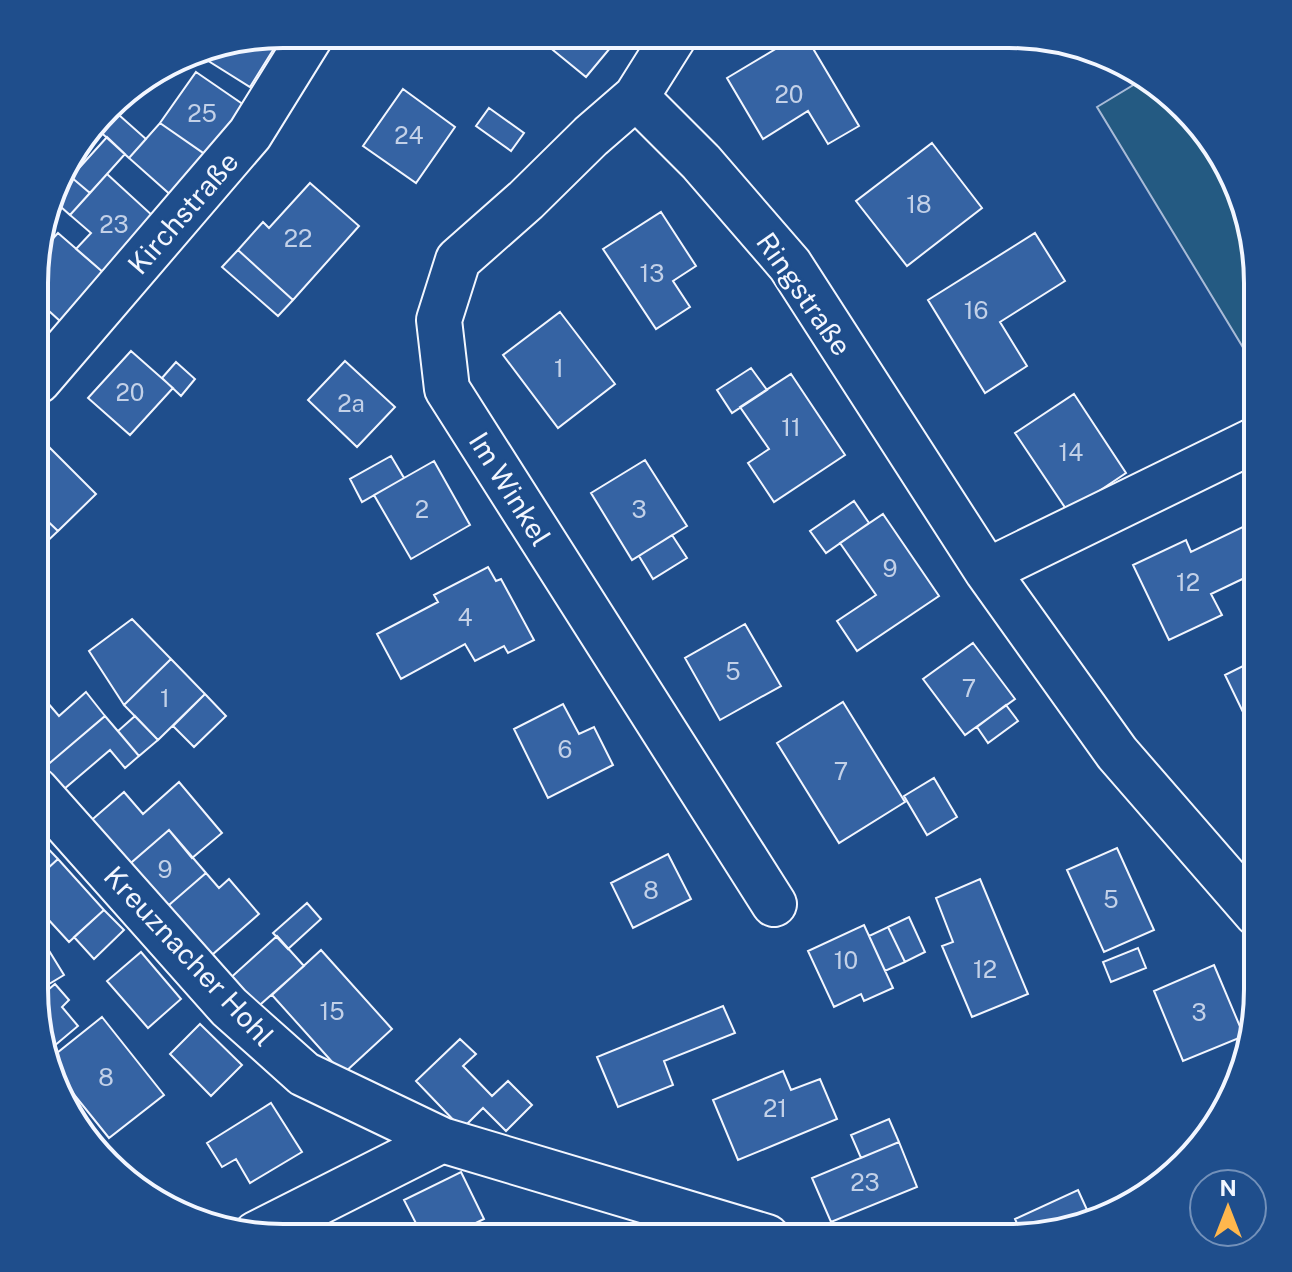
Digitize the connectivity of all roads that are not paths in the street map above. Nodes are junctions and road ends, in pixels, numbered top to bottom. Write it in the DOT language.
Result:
graph roads {
  1 [pos="667,48"];
  2 [pos="303,49"];
  3 [pos="636,97"];
  4 [pos="48,369"];
  5 [pos="1243,446"];
  6 [pos="987,571"];
  7 [pos="49,804"];
  8 [pos="1243,898"];
  9 [pos="774,904"];
  10 [pos="442,1140"];
  11 [pos="278,1223"];
  12 [pos="698,1223"];
  1 -- 3 [label="street"];
  2 -- 4 [label="street, Kirchstraße"];
  3 -- 6 [label="street, Ringstraße"];
  3 -- 9 [label="street, Im Winkel"];
  5 -- 6 [label="street"];
  6 -- 8 [label="street, Ringstraße"];
  7 -- 10 [label="street, Kreuznacher Hohl"];
  10 -- 11 [label="street"];
  10 -- 12 [label="street, Kreuznacher Hohl"];
}
